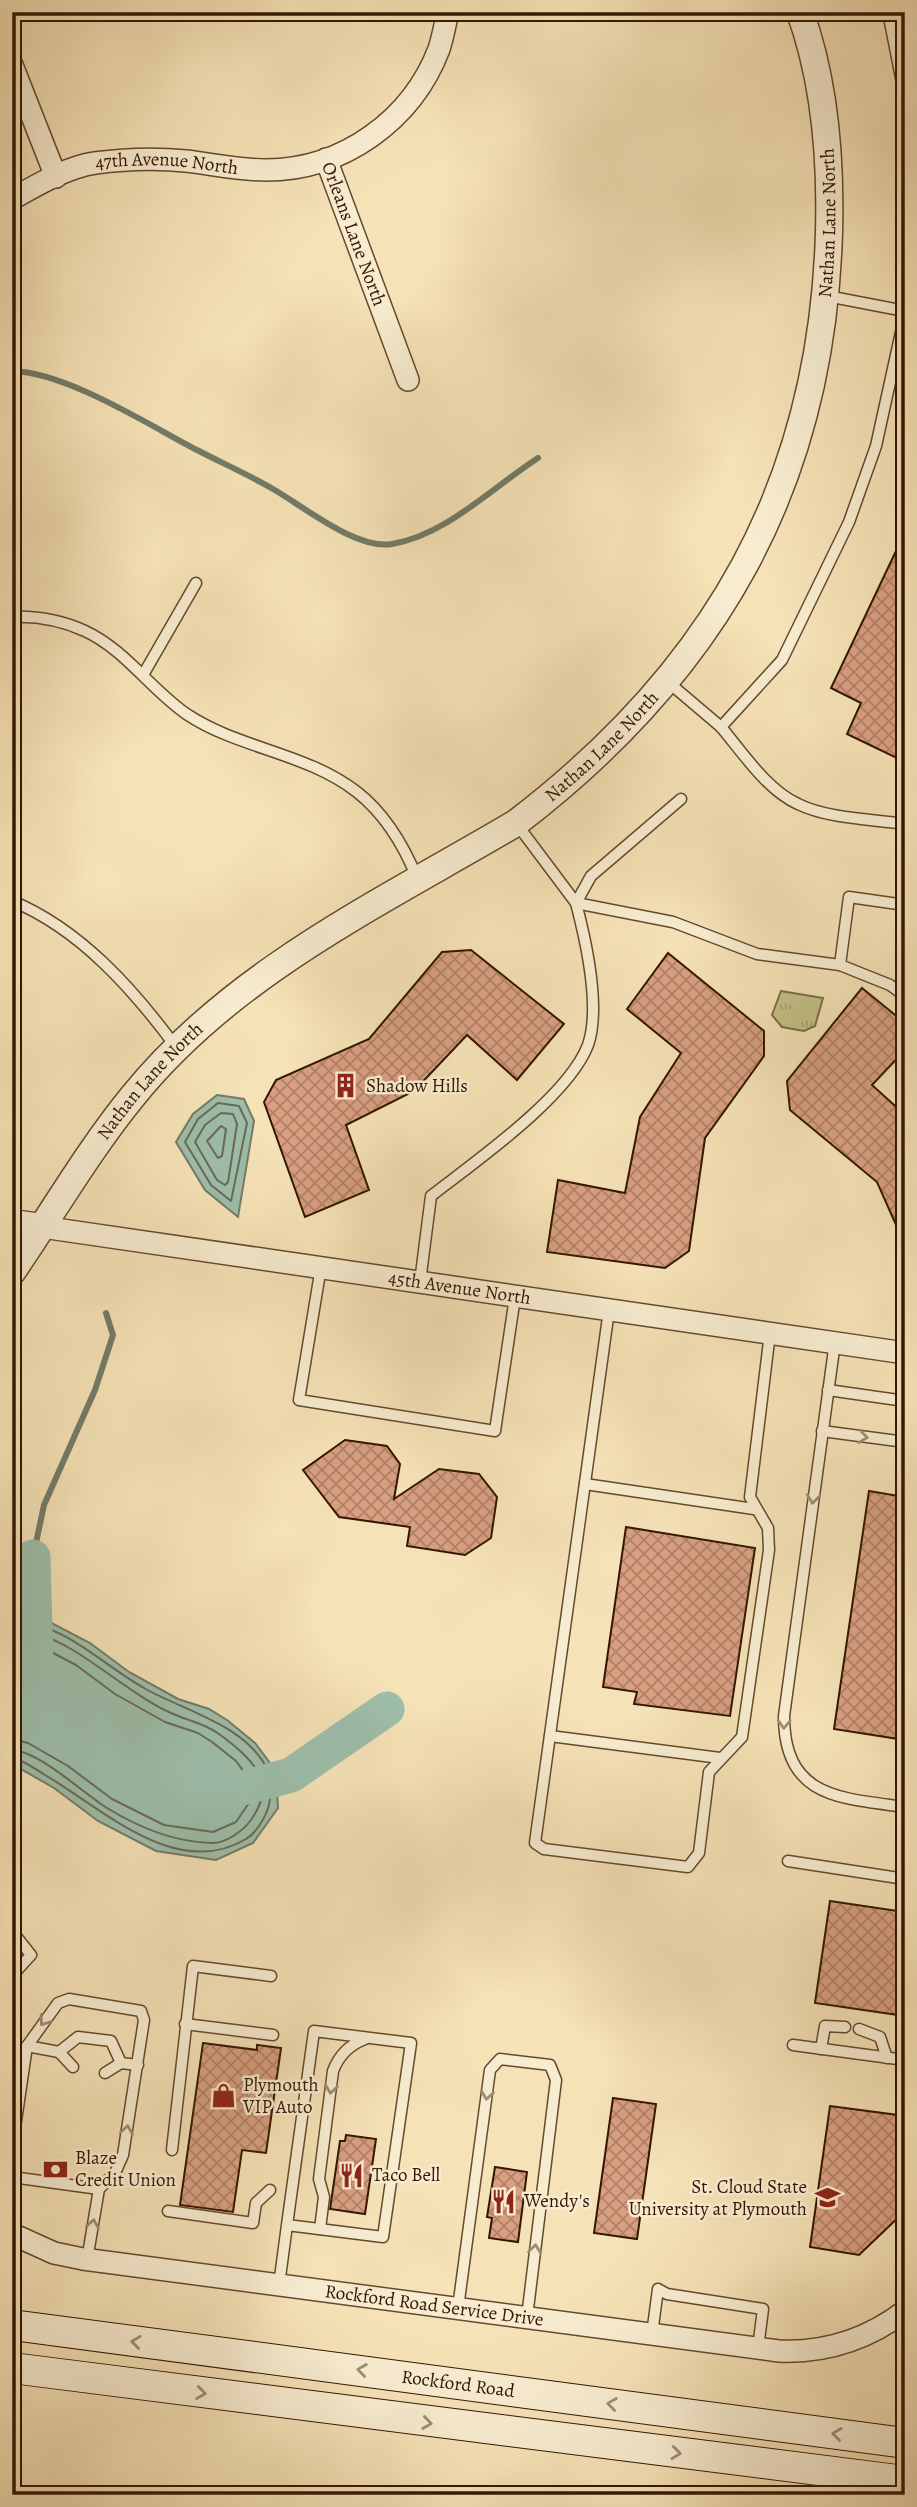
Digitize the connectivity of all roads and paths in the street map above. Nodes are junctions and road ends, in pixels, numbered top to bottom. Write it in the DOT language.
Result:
graph roads {
  1 [pos="447,12"];
  2 [pos="800,12"];
  3 [pos="888,12"];
  4 [pos="12,65"];
  5 [pos="905,98"];
  6 [pos="326,159"];
  7 [pos="56,177"];
  8 [pos="12,199"];
  9 [pos="827,296"];
  10 [pos="905,313"];
  11 [pos="408,380"];
  12 [pos="196,583"];
  13 [pos="12,617"];
  14 [pos="143,675"];
  15 [pos="668,681"];
  16 [pos="721,727"];
  17 [pos="681,799"];
  18 [pos="516,823"];
  19 [pos="905,824"];
  20 [pos="419,881"];
  21 [pos="12,901"];
  22 [pos="576,903"];
  23 [pos="905,905"];
  24 [pos="839,965"];
  25 [pos="905,996"];
  26 [pos="178,1049"];
  27 [pos="12,1223"];
  28 [pos="42,1227"];
  29 [pos="321,1267"];
  30 [pos="12,1272"];
  31 [pos="420,1282"];
  32 [pos="515,1297"];
  33 [pos="609,1310"];
  34 [pos="769,1333"];
  35 [pos="835,1342"];
  36 [pos="905,1353"];
  37 [pos="828,1390"];
  38 [pos="905,1401"];
  39 [pos="822,1431"];
  40 [pos="905,1443"];
  41 [pos="585,1483"];
  42 [pos="754,1509"];
  43 [pos="550,1736"];
  44 [pos="720,1758"];
  45 [pos="905,1807"];
  46 [pos="788,1861"];
  47 [pos="905,1879"];
  48 [pos="12,1931"];
  49 [pos="12,1976"];
  50 [pos="271,1976"];
  51 [pos="185,2024"];
  52 [pos="845,2027"];
  53 [pos="859,2029"];
  54 [pos="273,2035"];
  55 [pos="367,2038"];
  56 [pos="793,2045"];
  57 [pos="27,2046"];
  58 [pos="821,2049"];
  59 [pos="59,2052"];
  60 [pos="887,2058"];
  61 [pos="106,2060"];
  62 [pos="905,2060"];
  63 [pos="74,2061"];
  64 [pos="121,2063"];
  65 [pos="138,2065"];
  66 [pos="105,2073"];
  67 [pos="12,2148"];
  68 [pos="172,2150"];
  69 [pos="12,2177"];
  70 [pos="99,2189"];
  71 [pos="270,2190"];
  72 [pos="167,2211"];
  73 [pos="287,2225"];
  74 [pos="320,2229"];
  75 [pos="12,2234"];
  76 [pos="88,2260"];
  77 [pos="279,2286"];
  78 [pos="458,2308"];
  79 [pos="905,2311"];
  80 [pos="527,2317"];
  81 [pos="12,2325"];
  82 [pos="652,2334"];
  83 [pos="758,2348"];
  84 [pos="12,2368"];
  85 [pos="905,2443"];
  86 [pos="905,2481"];
  1 -- 6 [label="street, Orleans Lane North"];
  2 -- 9 [label="street, Nathan Lane North"];
  3 -- 5 [label="lane"];
  4 -- 7 [label="street"];
  6 -- 7 [label="street, 47th Avenue North"];
  6 -- 11 [label="street, Orleans Lane North"];
  7 -- 8 [label="street, 47th Avenue North"];
  9 -- 10 [label="lane"];
  9 -- 15 [label="street, Nathan Lane North"];
  10 -- 16 [label="lane"];
  12 -- 14 [label="lane"];
  13 -- 14 [label="lane"];
  14 -- 20 [label="lane"];
  15 -- 16 [label="lane"];
  15 -- 18 [label="street, Nathan Lane North"];
  16 -- 19 [label="lane"];
  17 -- 22 [label="lane"];
  18 -- 20 [label="street, Nathan Lane North"];
  18 -- 22 [label="lane"];
  20 -- 26 [label="street, Nathan Lane North"];
  21 -- 26 [label="lane"];
  22 -- 24 [label="lane"];
  22 -- 31 [label="lane"];
  23 -- 24 [label="lane"];
  24 -- 25 [label="lane"];
  26 -- 28 [label="street, Nathan Lane North"];
  27 -- 28 [label="street, 45th Avenue North"];
  28 -- 29 [label="street, 45th Avenue North"];
  28 -- 30 [label="street, Nathan Lane North"];
  29 -- 31 [label="street, 45th Avenue North"];
  29 -- 32 [label="lane"];
  31 -- 32 [label="street, 45th Avenue North"];
  32 -- 33 [label="street, 45th Avenue North"];
  33 -- 34 [label="street, 45th Avenue North"];
  33 -- 41 [label="lane"];
  34 -- 35 [label="street, 45th Avenue North"];
  34 -- 42 [label="lane"];
  35 -- 36 [label="street, 45th Avenue North"];
  35 -- 37 [label="lane"];
  37 -- 38 [label="lane"];
  37 -- 39 [label="lane"];
  39 -- 40 [label="lane, one-way"];
  39 -- 45 [label="lane, one-way"];
  41 -- 42 [label="lane"];
  41 -- 43 [label="lane"];
  42 -- 44 [label="lane"];
  43 -- 44 [label="lane"];
  43 -- 44 [label="lane"];
  46 -- 47 [label="lane"];
  48 -- 49 [label="lane"];
  50 -- 51 [label="lane"];
  51 -- 54 [label="lane"];
  51 -- 68 [label="lane"];
  52 -- 58 [label="lane"];
  53 -- 60 [label="lane"];
  55 -- 73 [label="lane"];
  55 -- 74 [label="lane, one-way"];
  55 -- 74 [label="lane"];
  56 -- 58 [label="lane"];
  57 -- 59 [label="lane"];
  65 -- 57 [label="lane, one-way"];
  57 -- 67 [label="lane"];
  58 -- 60 [label="lane"];
  59 -- 63 [label="lane"];
  59 -- 64 [label="lane"];
  60 -- 62 [label="lane"];
  61 -- 64 [label="lane"];
  64 -- 65 [label="lane"];
  64 -- 66 [label="lane"];
  70 -- 65 [label="lane, one-way"];
  69 -- 70 [label="lane"];
  76 -- 70 [label="lane, one-way"];
  71 -- 72 [label="lane"];
  73 -- 74 [label="lane"];
  73 -- 77 [label="lane"];
  75 -- 76 [label="street, Rockford Road Service Drive"];
  76 -- 77 [label="street, Rockford Road Service Drive"];
  77 -- 78 [label="street, Rockford Road Service Drive"];
  78 -- 80 [label="street, Rockford Road Service Drive"];
  80 -- 78 [label="lane, one-way"];
  79 -- 83 [label="street, Rockford Road Service Drive"];
  80 -- 82 [label="street, Rockford Road Service Drive"];
  85 -- 81 [label="main road, Rockford Road, one-way"];
  82 -- 83 [label="street, Rockford Road Service Drive"];
  82 -- 83 [label="lane"];
  84 -- 86 [label="main road, one-way"];
}
